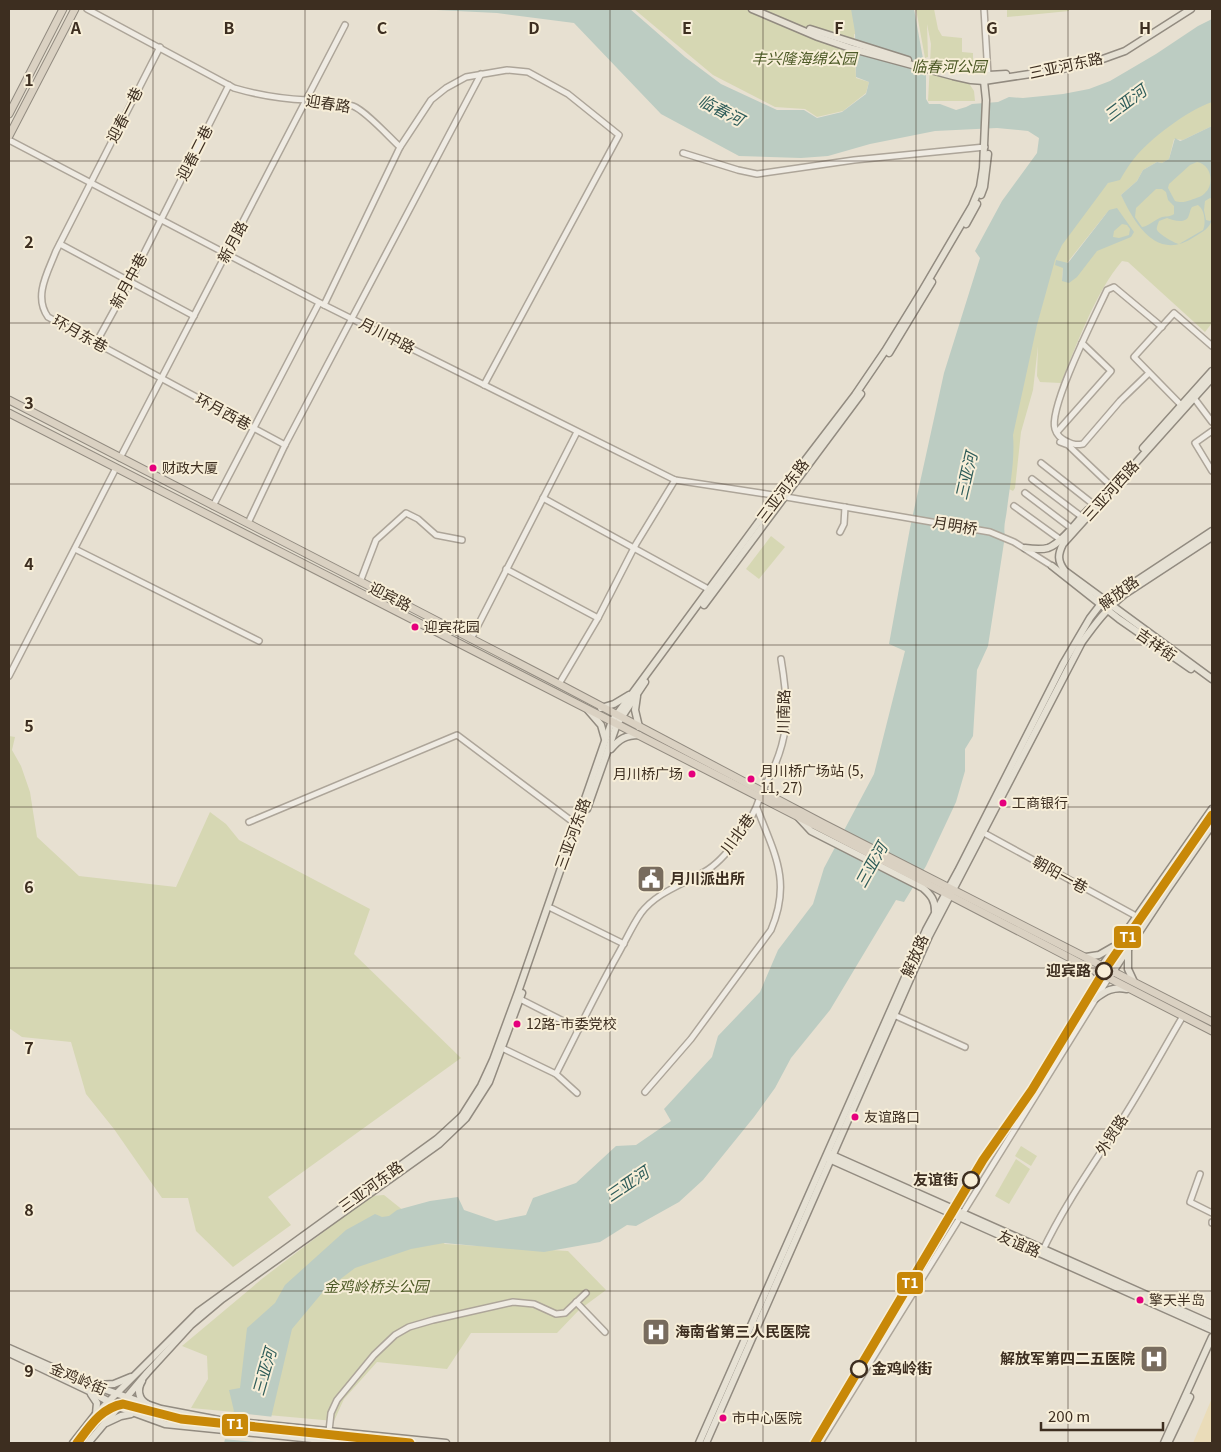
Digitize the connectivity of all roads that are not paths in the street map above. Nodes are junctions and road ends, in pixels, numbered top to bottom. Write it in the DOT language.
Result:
graph roads {
  1 [pos="63,9"];
  2 [pos="75,9"];
  3 [pos="87,9"];
  4 [pos="752,9"];
  5 [pos="984,9"];
  6 [pos="1185,9"];
  7 [pos="1191,9"];
  8 [pos="761,11"];
  9 [pos="345,25"];
  10 [pos="160,47"];
  11 [pos="480,74"];
  12 [pos="987,79"];
  13 [pos="229,85"];
  14 [pos="306,100"];
  15 [pos="9,114"];
  16 [pos="9,136"];
  17 [pos="9,140"];
  18 [pos="986,143"];
  19 [pos="400,148"];
  20 [pos="683,153"];
  21 [pos="90,183"];
  22 [pos="161,220"];
  23 [pos="60,244"];
  24 [pos="226,254"];
  25 [pos="130,281"];
  26 [pos="322,304"];
  27 [pos="194,316"];
  28 [pos="352,318"];
  29 [pos="1162,327"];
  30 [pos="96,342"];
  31 [pos="1082,343"];
  32 [pos="1212,346"];
  33 [pos="1212,371"];
  34 [pos="1150,373"];
  35 [pos="162,378"];
  36 [pos="1212,378"];
  37 [pos="484,385"];
  38 [pos="1194,398"];
  39 [pos="9,400"];
  40 [pos="1181,405"];
  41 [pos="9,413"];
  42 [pos="1212,422"];
  43 [pos="254,428"];
  44 [pos="1212,431"];
  45 [pos="577,432"];
  46 [pos="1057,432"];
  47 [pos="1060,442"];
  48 [pos="285,445"];
  49 [pos="120,458"];
  50 [pos="1042,463"];
  51 [pos="116,468"];
  52 [pos="1212,471"];
  53 [pos="1032,479"];
  54 [pos="675,480"];
  55 [pos="1110,485"];
  56 [pos="1026,494"];
  57 [pos="777,496"];
  58 [pos="786,497"];
  59 [pos="543,498"];
  60 [pos="1093,504"];
  61 [pos="213,506"];
  62 [pos="1014,506"];
  63 [pos="845,507"];
  64 [pos="1082,517"];
  65 [pos="248,524"];
  66 [pos="1071,528"];
  67 [pos="1212,531"];
  68 [pos="840,532"];
  69 [pos="1212,537"];
  70 [pos="462,540"];
  71 [pos="1061,540"];
  72 [pos="1022,546"];
  73 [pos="634,548"];
  74 [pos="75,549"];
  75 [pos="1052,566"];
  76 [pos="506,569"];
  77 [pos="360,582"];
  78 [pos="710,590"];
  79 [pos="1106,605"];
  80 [pos="598,618"];
  81 [pos="470,639"];
  82 [pos="259,641"];
  83 [pos="781,659"];
  84 [pos="9,676"];
  85 [pos="1212,679"];
  86 [pos="559,684"];
  87 [pos="1212,684"];
  88 [pos="636,692"];
  89 [pos="601,708"];
  90 [pos="588,709"];
  91 [pos="617,719"];
  92 [pos="639,727"];
  93 [pos="639,735"];
  94 [pos="606,742"];
  95 [pos="607,754"];
  96 [pos="761,794"];
  97 [pos="756,808"];
  98 [pos="1212,809"];
  99 [pos="249,822"];
  100 [pos="577,825"];
  101 [pos="1212,825"];
  102 [pos="821,829"];
  103 [pos="984,833"];
  104 [pos="926,883"];
  105 [pos="950,892"];
  106 [pos="551,908"];
  107 [pos="935,912"];
  108 [pos="1136,916"];
  109 [pos="624,944"];
  110 [pos="1116,945"];
  111 [pos="1128,948"];
  112 [pos="1086,958"];
  113 [pos="1102,966"];
  114 [pos="1113,971"];
  115 [pos="1097,974"];
  116 [pos="1108,979"];
  117 [pos="1134,982"];
  118 [pos="1127,989"];
  119 [pos="520,999"];
  120 [pos="1095,999"];
  121 [pos="894,1015"];
  122 [pos="1183,1016"];
  123 [pos="1212,1022"];
  124 [pos="579,1028"];
  125 [pos="1212,1031"];
  126 [pos="965,1047"];
  127 [pos="502,1048"];
  128 [pos="556,1074"];
  129 [pos="645,1092"];
  130 [pos="577,1093"];
  131 [pos="829,1157"];
  132 [pos="1200,1174"];
  133 [pos="1212,1213"];
  134 [pos="961,1215"];
  135 [pos="1043,1252"];
  136 [pos="586,1293"];
  137 [pos="576,1302"];
  138 [pos="1212,1324"];
  139 [pos="1212,1330"];
  140 [pos="605,1332"];
  141 [pos="1212,1337"];
  142 [pos="1212,1347"];
  143 [pos="9,1348"];
  144 [pos="9,1353"];
  145 [pos="143,1372"];
  146 [pos="91,1388"];
  147 [pos="116,1395"];
  148 [pos="125,1398"];
  149 [pos="108,1402"];
  150 [pos="117,1406"];
  151 [pos="150,1406"];
  152 [pos="134,1414"];
  153 [pos="95,1416"];
  154 [pos="105,1423"];
  155 [pos="330,1431"];
  156 [pos="73,1443"];
  157 [pos="88,1443"];
  158 [pos="351,1443"];
  159 [pos="446,1443"];
  160 [pos="699,1443"];
  161 [pos="706,1443"];
  162 [pos="820,1443"];
  163 [pos="1164,1443"];
  164 [pos="1168,1443"];
  1 -- 15 [label="highway"];
  2 -- 16 [label="highway"];
  3 -- 10 [label="street, 迎春路"];
  4 -- 8 [label="main road"];
  5 -- 12 [label="street"];
  6 -- 12 [label="main road, 三亚河东路"];
  7 -- 12 [label="main road, 三亚河东路"];
  8 -- 12 [label="main road"];
  9 -- 14 [label="street, 新月路"];
  10 -- 13 [label="street, 迎春路"];
  10 -- 21 [label="street, 迎春一巷"];
  11 -- 19 [label="street"];
  11 -- 28 [label="street"];
  11 -- 37 [label="street"];
  12 -- 18 [label="main road"];
  13 -- 14 [label="street, 迎春路"];
  13 -- 22 [label="street, 迎春二巷"];
  14 -- 19 [label="street, 迎春路"];
  14 -- 24 [label="street, 新月路"];
  17 -- 21 [label="street, 月川中路"];
  18 -- 20 [label="street"];
  18 -- 57 [label="main road, 三亚河东路"];
  18 -- 58 [label="main road, 三亚河东路"];
  19 -- 26 [label="street"];
  21 -- 22 [label="street, 月川中路"];
  21 -- 23 [label="street, 环月东巷"];
  22 -- 24 [label="street, 月川中路"];
  22 -- 25 [label="street, 新月中巷"];
  23 -- 25 [label="street"];
  23 -- 30 [label="street, 环月东巷"];
  24 -- 26 [label="street, 月川中路"];
  24 -- 27 [label="street, 新月路"];
  25 -- 27 [label="street"];
  25 -- 30 [label="street, 新月中巷"];
  26 -- 28 [label="street, 月川中路"];
  26 -- 43 [label="street"];
  27 -- 35 [label="street, 新月路"];
  28 -- 37 [label="street, 月川中路"];
  28 -- 48 [label="street"];
  29 -- 31 [label="street"];
  29 -- 32 [label="street"];
  29 -- 34 [label="street"];
  30 -- 35 [label="street, 环月东巷"];
  31 -- 46 [label="street"];
  31 -- 46 [label="street"];
  33 -- 40 [label="main road, 三亚河西路"];
  34 -- 40 [label="street"];
  34 -- 46 [label="street"];
  35 -- 43 [label="street, 环月西巷"];
  35 -- 49 [label="street, 新月路"];
  36 -- 38 [label="main road, 三亚河西路"];
  37 -- 45 [label="street, 月川中路"];
  38 -- 42 [label="street"];
  38 -- 79 [label="main road, 三亚河西路"];
  39 -- 49 [label="highway, 迎宾路"];
  40 -- 55 [label="main road, 三亚河西路"];
  41 -- 51 [label="highway, 迎宾路"];
  43 -- 48 [label="street, 环月西巷"];
  43 -- 61 [label="street"];
  44 -- 52 [label="street"];
  45 -- 54 [label="street, 月川中路"];
  45 -- 59 [label="street"];
  47 -- 55 [label="street"];
  48 -- 65 [label="street"];
  49 -- 61 [label="highway, 迎宾路"];
  50 -- 60 [label="street"];
  51 -- 74 [label="street"];
  51 -- 90 [label="highway, 迎宾路"];
  53 -- 64 [label="street"];
  54 -- 57 [label="street, 月川中路"];
  54 -- 73 [label="street"];
  55 -- 60 [label="main road, 三亚河西路"];
  56 -- 66 [label="street"];
  57 -- 58 [label="street, 月川中路"];
  57 -- 78 [label="main road, 三亚河东路"];
  58 -- 63 [label="street, 月川中路"];
  58 -- 88 [label="main road, 三亚河东路"];
  59 -- 73 [label="street"];
  59 -- 76 [label="street"];
  60 -- 64 [label="main road, 三亚河西路"];
  61 -- 65 [label="highway, 迎宾路"];
  62 -- 71 [label="street"];
  63 -- 68 [label="street"];
  63 -- 72 [label="street, 月明桥"];
  64 -- 66 [label="main road, 三亚河西路"];
  65 -- 77 [label="highway, 迎宾路"];
  66 -- 71 [label="main road, 三亚河西路"];
  67 -- 79 [label="main road, 解放路"];
  69 -- 79 [label="main road, 解放路"];
  70 -- 77 [label="street"];
  71 -- 72 [label="main road, 三亚河西路"];
  72 -- 75 [label="street, 月明桥"];
  73 -- 78 [label="street"];
  73 -- 80 [label="street"];
  74 -- 82 [label="street"];
  74 -- 84 [label="street"];
  75 -- 79 [label="main road"];
  76 -- 80 [label="street"];
  76 -- 81 [label="street"];
  77 -- 81 [label="highway, 迎宾路"];
  78 -- 88 [label="main road, 三亚河东路"];
  79 -- 85 [label="main road, 吉祥街"];
  79 -- 87 [label="main road, 吉祥街"];
  79 -- 103 [label="main road, 解放路"];
  79 -- 105 [label="main road, 解放路"];
  80 -- 86 [label="street"];
  81 -- 86 [label="highway, 迎宾路"];
  83 -- 96 [label="street, 川南路"];
  86 -- 89 [label="highway, 迎宾路"];
  88 -- 89 [label="main road"];
  88 -- 91 [label="main road, 三亚河东路"];
  88 -- 92 [label="main road"];
  89 -- 91 [label="highway, 迎宾路"];
  90 -- 91 [label="highway, 迎宾路"];
  90 -- 94 [label="main road"];
  91 -- 92 [label="highway, 迎宾路"];
  91 -- 93 [label="highway, 迎宾路"];
  91 -- 94 [label="main road, 三亚河东路"];
  91 -- 95 [label="main road, 三亚河东路"];
  92 -- 96 [label="highway, 迎宾路"];
  93 -- 95 [label="main road"];
  93 -- 96 [label="highway, 迎宾路"];
  94 -- 100 [label="main road, 三亚河东路"];
  95 -- 106 [label="main road, 三亚河东路"];
  96 -- 97 [label="street, 川北巷"];
  96 -- 102 [label="highway, 迎宾路"];
  96 -- 102 [label="highway, 迎宾路"];
  97 -- 109 [label="street, 川北巷"];
  97 -- 129 [label="street"];
  98 -- 108 [label="main road"];
  99 -- 100 [label="street"];
  100 -- 145 [label="main road, 三亚河东路"];
  101 -- 111 [label="main road"];
  102 -- 104 [label="highway"];
  103 -- 105 [label="main road, 解放路"];
  103 -- 108 [label="street, 朝阳一巷"];
  104 -- 105 [label="highway"];
  104 -- 107 [label="main road"];
  105 -- 107 [label="main road, 解放路"];
  105 -- 112 [label="highway"];
  105 -- 115 [label="highway"];
  105 -- 121 [label="main road, 解放路"];
  106 -- 109 [label="street"];
  106 -- 119 [label="main road, 三亚河东路"];
  107 -- 131 [label="main road, 解放路"];
  108 -- 110 [label="main road"];
  109 -- 124 [label="street, 川北巷"];
  110 -- 112 [label="main road"];
  110 -- 113 [label="main road"];
  111 -- 114 [label="main road"];
  111 -- 117 [label="main road"];
  112 -- 113 [label="highway"];
  113 -- 114 [label="highway"];
  113 -- 115 [label="main road"];
  114 -- 116 [label="main road"];
  114 -- 117 [label="highway"];
  115 -- 116 [label="highway"];
  116 -- 118 [label="highway"];
  116 -- 120 [label="street"];
  117 -- 123 [label="highway"];
  118 -- 120 [label="main road"];
  118 -- 122 [label="highway"];
  119 -- 124 [label="street"];
  119 -- 127 [label="main road, 三亚河东路"];
  120 -- 134 [label="street"];
  121 -- 126 [label="street"];
  121 -- 131 [label="main road, 解放路"];
  122 -- 125 [label="highway"];
  122 -- 135 [label="street, 外贸路"];
  124 -- 128 [label="street, 川北巷"];
  127 -- 128 [label="street"];
  127 -- 145 [label="main road, 三亚河东路"];
  128 -- 130 [label="street"];
  131 -- 134 [label="main road, 友谊路"];
  131 -- 160 [label="main road, 解放路"];
  131 -- 161 [label="main road, 解放路"];
  132 -- 133 [label="street"];
  134 -- 135 [label="main road, 友谊路"];
  134 -- 162 [label="street"];
  135 -- 138 [label="main road, 友谊路"];
  135 -- 139 [label="main road, 友谊路"];
  136 -- 137 [label="street"];
  137 -- 140 [label="street"];
  137 -- 155 [label="street"];
  141 -- 163 [label="main road"];
  142 -- 164 [label="main road"];
  143 -- 146 [label="main road, 金鸡岭街"];
  144 -- 146 [label="main road, 金鸡岭街"];
  145 -- 146 [label="main road"];
  145 -- 147 [label="main road, 三亚河东路"];
  145 -- 148 [label="main road, 三亚河东路"];
  145 -- 151 [label="main road"];
  146 -- 147 [label="main road, 金鸡岭街"];
  146 -- 149 [label="main road, 金鸡岭街"];
  146 -- 153 [label="main road"];
  147 -- 148 [label="main road, 金鸡岭街"];
  147 -- 149 [label="main road, 三亚河东路"];
  148 -- 150 [label="main road, 三亚河东路"];
  148 -- 151 [label="main road, 金鸡岭街"];
  149 -- 150 [label="main road, 金鸡岭街"];
  149 -- 153 [label="main road, 三亚河东路"];
  150 -- 152 [label="main road, 金鸡岭街"];
  150 -- 154 [label="main road, 三亚河东路"];
  151 -- 155 [label="main road, 金鸡岭街"];
  152 -- 154 [label="main road"];
  152 -- 158 [label="main road, 金鸡岭街"];
  153 -- 156 [label="main road, 三亚河东路"];
  154 -- 157 [label="main road, 三亚河东路"];
  155 -- 159 [label="main road, 金鸡岭街"];
}
